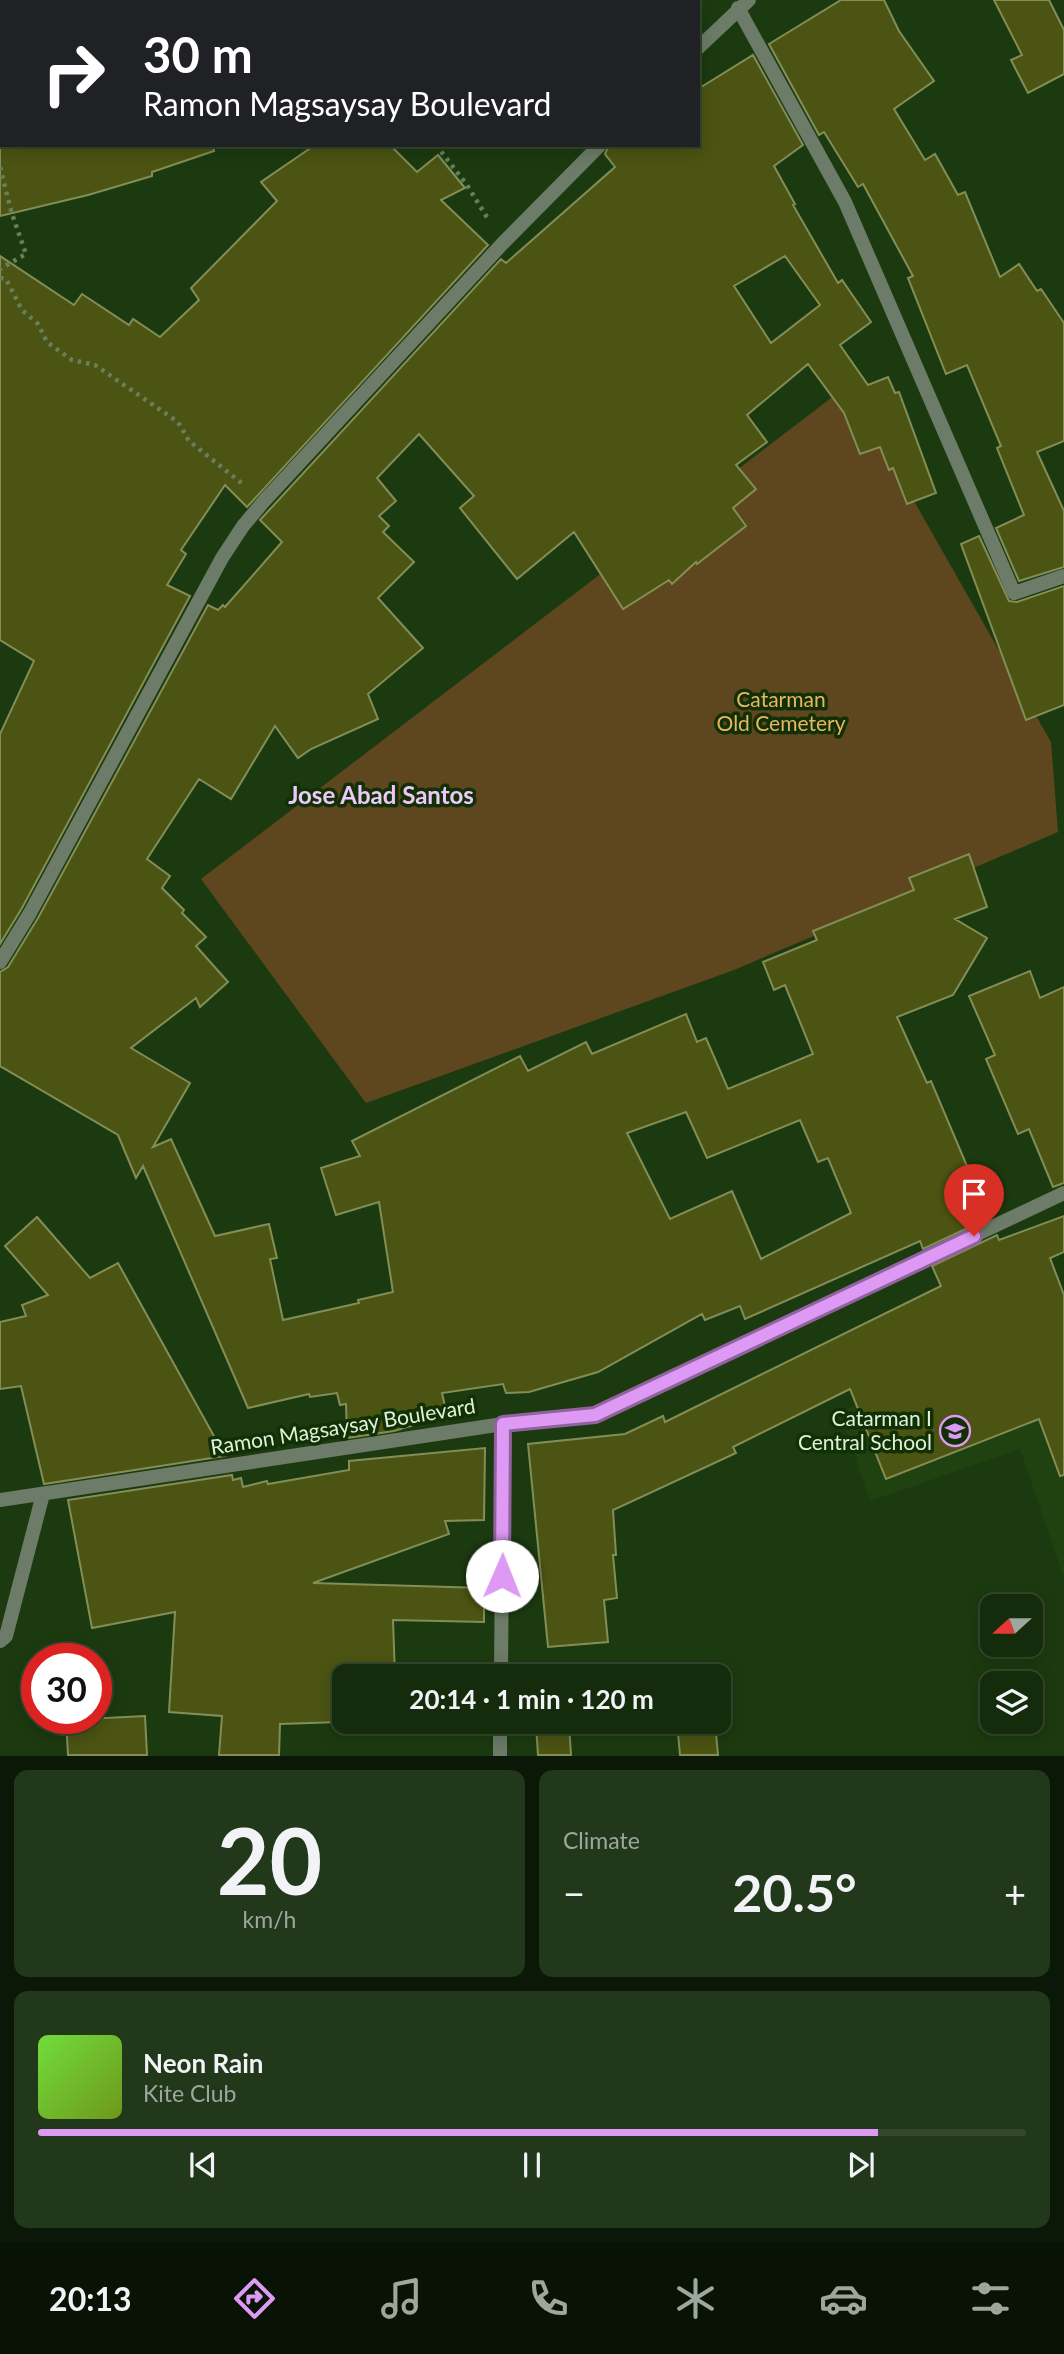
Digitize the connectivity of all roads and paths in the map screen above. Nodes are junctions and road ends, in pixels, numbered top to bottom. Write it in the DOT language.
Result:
graph roads {
  1 [pos="743,4"];
  2 [pos="700,46"];
  3 [pos="438,147"];
  4 [pos="598,147"];
  5 [pos="0,167"];
  6 [pos="503,243"];
  7 [pos="0,270"];
  8 [pos="0,278"];
  9 [pos="264,501"];
  10 [pos="1064,576"];
  11 [pos="0,962"];
  12 [pos="1064,1193"];
  13 [pos="503,1424"];
  14 [pos="43,1494"];
  15 [pos="0,1500"];
  16 [pos="0,1641"];
  17 [pos="501,1664"];
  18 [pos="500,1734"];
  19 [pos="500,1755"];
  1 -- 2 [label="street"];
  1 -- 10 [label="street"];
  3 -- 6 [label="path"];
  4 -- 6 [label="street"];
  5 -- 7 [label="path"];
  6 -- 9 [label="street"];
  8 -- 9 [label="path"];
  9 -- 11 [label="street"];
  12 -- 13 [label="street, Ramon Magsaysay Boulevard"];
  13 -- 14 [label="street, Ramon Magsaysay Boulevard"];
  13 -- 17 [label="street"];
  14 -- 15 [label="street, Ramon Magsaysay Boulevard"];
  14 -- 16 [label="street"];
  18 -- 19 [label="street"];
}
